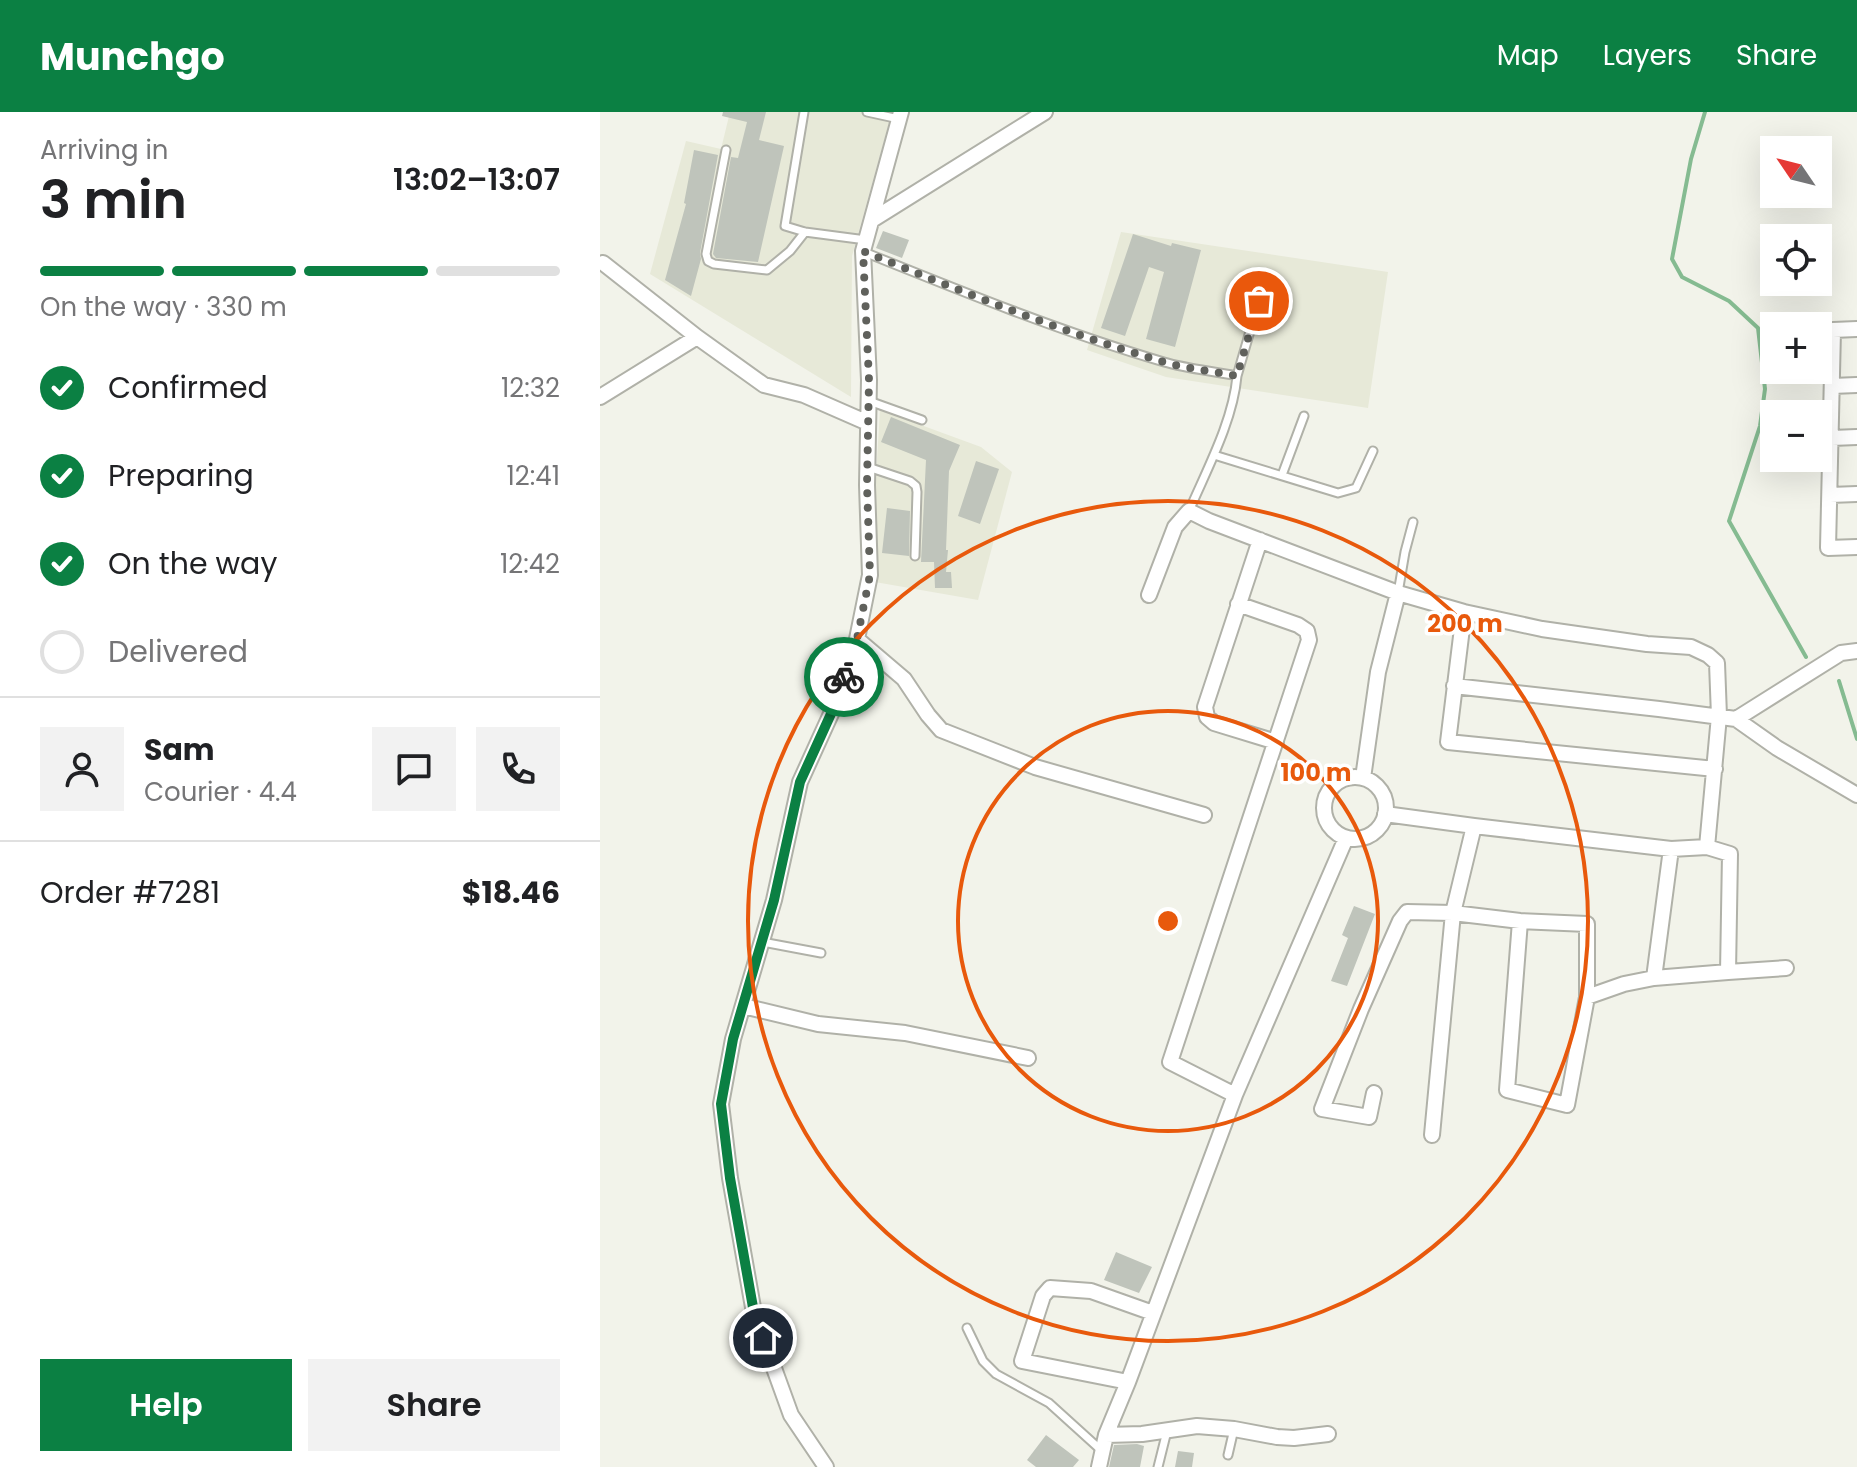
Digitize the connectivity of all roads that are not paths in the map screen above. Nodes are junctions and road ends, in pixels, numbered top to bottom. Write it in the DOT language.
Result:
graph roads {
  1 [pos="804,112"];
  2 [pos="867,112"];
  3 [pos="1045,112"];
  4 [pos="900,116"];
  5 [pos="726,150"];
  6 [pos="872,220"];
  7 [pos="805,232"];
  8 [pos="865,246"];
  9 [pos="603,263"];
  10 [pos="1266,276"];
  11 [pos="1857,329"];
  12 [pos="697,337"];
  13 [pos="1237,376"];
  14 [pos="1857,385"];
  15 [pos="1832,386"];
  16 [pos="600,397"];
  17 [pos="1832,400"];
  18 [pos="869,401"];
  19 [pos="1304,416"];
  20 [pos="922,420"];
  21 [pos="868,423"];
  22 [pos="1857,437"];
  23 [pos="1832,438"];
  24 [pos="1373,451"];
  25 [pos="1214,455"];
  26 [pos="868,467"];
  27 [pos="1831,472"];
  28 [pos="1282,475"];
  29 [pos="1857,494"];
  30 [pos="1830,495"];
  31 [pos="1189,511"];
  32 [pos="1413,522"];
  33 [pos="1260,540"];
  34 [pos="1857,547"];
  35 [pos="915,556"];
  36 [pos="1398,593"];
  37 [pos="1149,595"];
  38 [pos="1238,604"];
  39 [pos="1464,612"];
  40 [pos="857,639"];
  41 [pos="1857,651"];
  42 [pos="1454,686"];
  43 [pos="1719,716"];
  44 [pos="1736,719"];
  45 [pos="1276,742"];
  46 [pos="1715,769"];
  47 [pos="1363,778"];
  48 [pos="1857,795"];
  49 [pos="1385,814"];
  50 [pos="1204,815"];
  51 [pos="1474,826"];
  52 [pos="1346,838"];
  53 [pos="1707,847"];
  54 [pos="1671,849"];
  55 [pos="1453,913"];
  56 [pos="1520,921"];
  57 [pos="762,942"];
  58 [pos="821,953"];
  59 [pos="1786,968"];
  60 [pos="1728,972"];
  61 [pos="1654,978"];
  62 [pos="1587,997"];
  63 [pos="743,1006"];
  64 [pos="1028,1058"];
  65 [pos="1374,1093"];
  66 [pos="1235,1095"];
  67 [pos="1432,1135"];
  68 [pos="1153,1313"];
  69 [pos="967,1328"];
  70 [pos="1128,1382"];
  71 [pos="1234,1429"];
  72 [pos="1167,1431"];
  73 [pos="1328,1434"];
  74 [pos="1106,1435"];
  75 [pos="1102,1451"];
  76 [pos="1228,1455"];
  77 [pos="826,1467"];
  78 [pos="1099,1467"];
  79 [pos="1158,1467"];
  1 -- 7 [label="lane"];
  2 -- 4 [label="lane"];
  3 -- 6 [label="street"];
  4 -- 6 [label="street"];
  5 -- 7 [label="lane"];
  6 -- 8 [label="street"];
  7 -- 8 [label="lane"];
  8 -- 13 [label="lane"];
  8 -- 18 [label="street"];
  9 -- 12 [label="street"];
  10 -- 13 [label="lane"];
  11 -- 15 [label="street"];
  12 -- 16 [label="street"];
  12 -- 21 [label="street"];
  13 -- 25 [label="lane"];
  14 -- 15 [label="street"];
  15 -- 17 [label="street"];
  18 -- 20 [label="lane"];
  18 -- 21 [label="street"];
  19 -- 28 [label="lane"];
  21 -- 26 [label="street"];
  22 -- 23 [label="street"];
  24 -- 28 [label="lane"];
  25 -- 28 [label="lane"];
  25 -- 31 [label="lane"];
  26 -- 35 [label="lane"];
  26 -- 40 [label="street"];
  27 -- 30 [label="street"];
  29 -- 30 [label="street"];
  30 -- 34 [label="street"];
  31 -- 33 [label="street"];
  31 -- 37 [label="street"];
  32 -- 36 [label="lane"];
  33 -- 36 [label="street"];
  33 -- 38 [label="street"];
  36 -- 39 [label="street"];
  36 -- 47 [label="street"];
  38 -- 45 [label="street"];
  38 -- 45 [label="street"];
  39 -- 42 [label="street"];
  39 -- 43 [label="street"];
  40 -- 50 [label="street"];
  40 -- 57 [label="street"];
  41 -- 44 [label="street"];
  42 -- 43 [label="street"];
  42 -- 46 [label="street"];
  43 -- 44 [label="street"];
  43 -- 46 [label="street"];
  44 -- 48 [label="street"];
  45 -- 66 [label="street"];
  46 -- 53 [label="street"];
  47 -- 49 [label="street"];
  47 -- 52 [label="street"];
  49 -- 51 [label="street"];
  49 -- 52 [label="street"];
  51 -- 54 [label="street"];
  51 -- 55 [label="street"];
  52 -- 66 [label="street"];
  53 -- 54 [label="street"];
  53 -- 60 [label="street"];
  54 -- 61 [label="street"];
  55 -- 56 [label="street"];
  55 -- 65 [label="street"];
  55 -- 67 [label="street"];
  56 -- 62 [label="street"];
  56 -- 62 [label="street"];
  57 -- 58 [label="lane"];
  57 -- 63 [label="street"];
  59 -- 60 [label="street"];
  60 -- 61 [label="street"];
  61 -- 62 [label="street"];
  63 -- 64 [label="street"];
  63 -- 77 [label="street"];
  66 -- 68 [label="street"];
  68 -- 70 [label="street"];
  68 -- 70 [label="street"];
  69 -- 75 [label="lane"];
  70 -- 74 [label="street"];
  71 -- 72 [label="street"];
  71 -- 73 [label="street"];
  71 -- 76 [label="lane"];
  72 -- 74 [label="street"];
  72 -- 79 [label="lane"];
  74 -- 75 [label="street"];
  75 -- 78 [label="street"];
}
